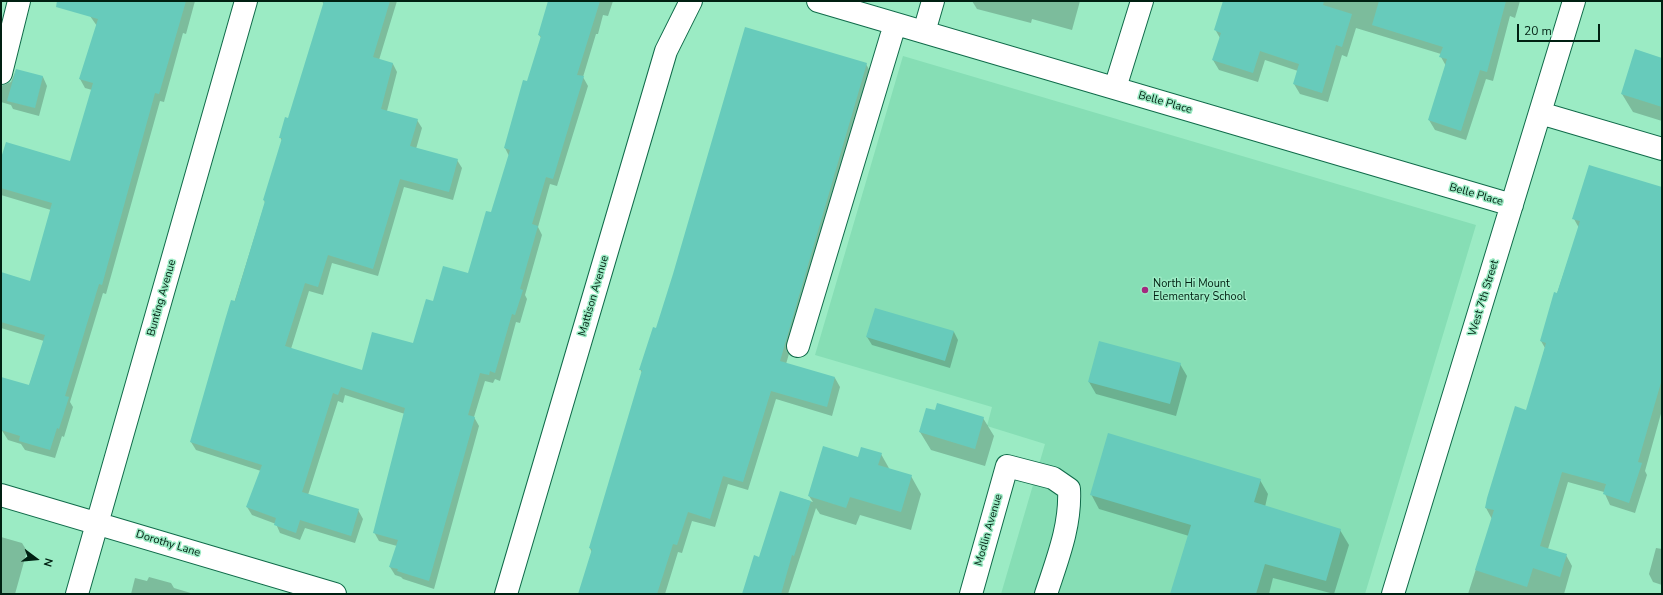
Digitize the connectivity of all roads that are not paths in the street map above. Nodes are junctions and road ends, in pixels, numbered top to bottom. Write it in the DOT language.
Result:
graph roads {
  1 [pos="19,1"];
  2 [pos="246,1"];
  3 [pos="691,1"];
  4 [pos="818,1"];
  5 [pos="933,1"];
  6 [pos="1142,1"];
  7 [pos="1574,1"];
  8 [pos="895,24"];
  9 [pos="924,32"];
  10 [pos="1,73"];
  11 [pos="1115,88"];
  12 [pos="1540,113"];
  13 [pos="1662,149"];
  14 [pos="1512,205"];
  15 [pos="798,346"];
  16 [pos="1,495"];
  17 [pos="98,524"];
  18 [pos="294,588"];
  19 [pos="77,594"];
  20 [pos="335,594"];
  21 [pos="506,594"];
  22 [pos="971,594"];
  23 [pos="1046,594"];
  24 [pos="1393,594"];
  1 -- 10 [label="street"];
  2 -- 17 [label="street, Bunting Avenue"];
  3 -- 21 [label="street, Mattison Avenue"];
  4 -- 8 [label="street, Belle Place"];
  5 -- 9 [label="street"];
  6 -- 11 [label="street"];
  7 -- 12 [label="street, West 7th Street"];
  8 -- 9 [label="street, Belle Place"];
  8 -- 15 [label="street"];
  9 -- 11 [label="street, Belle Place"];
  11 -- 14 [label="street, Belle Place"];
  12 -- 13 [label="street"];
  12 -- 14 [label="street, West 7th Street"];
  14 -- 24 [label="street, West 7th Street"];
  16 -- 17 [label="street, Dorothy Lane"];
  17 -- 18 [label="street, Dorothy Lane"];
  17 -- 19 [label="street, Bunting Avenue"];
  18 -- 20 [label="street, Dorothy Lane"];
  22 -- 23 [label="street, Modlin Avenue"];
}
